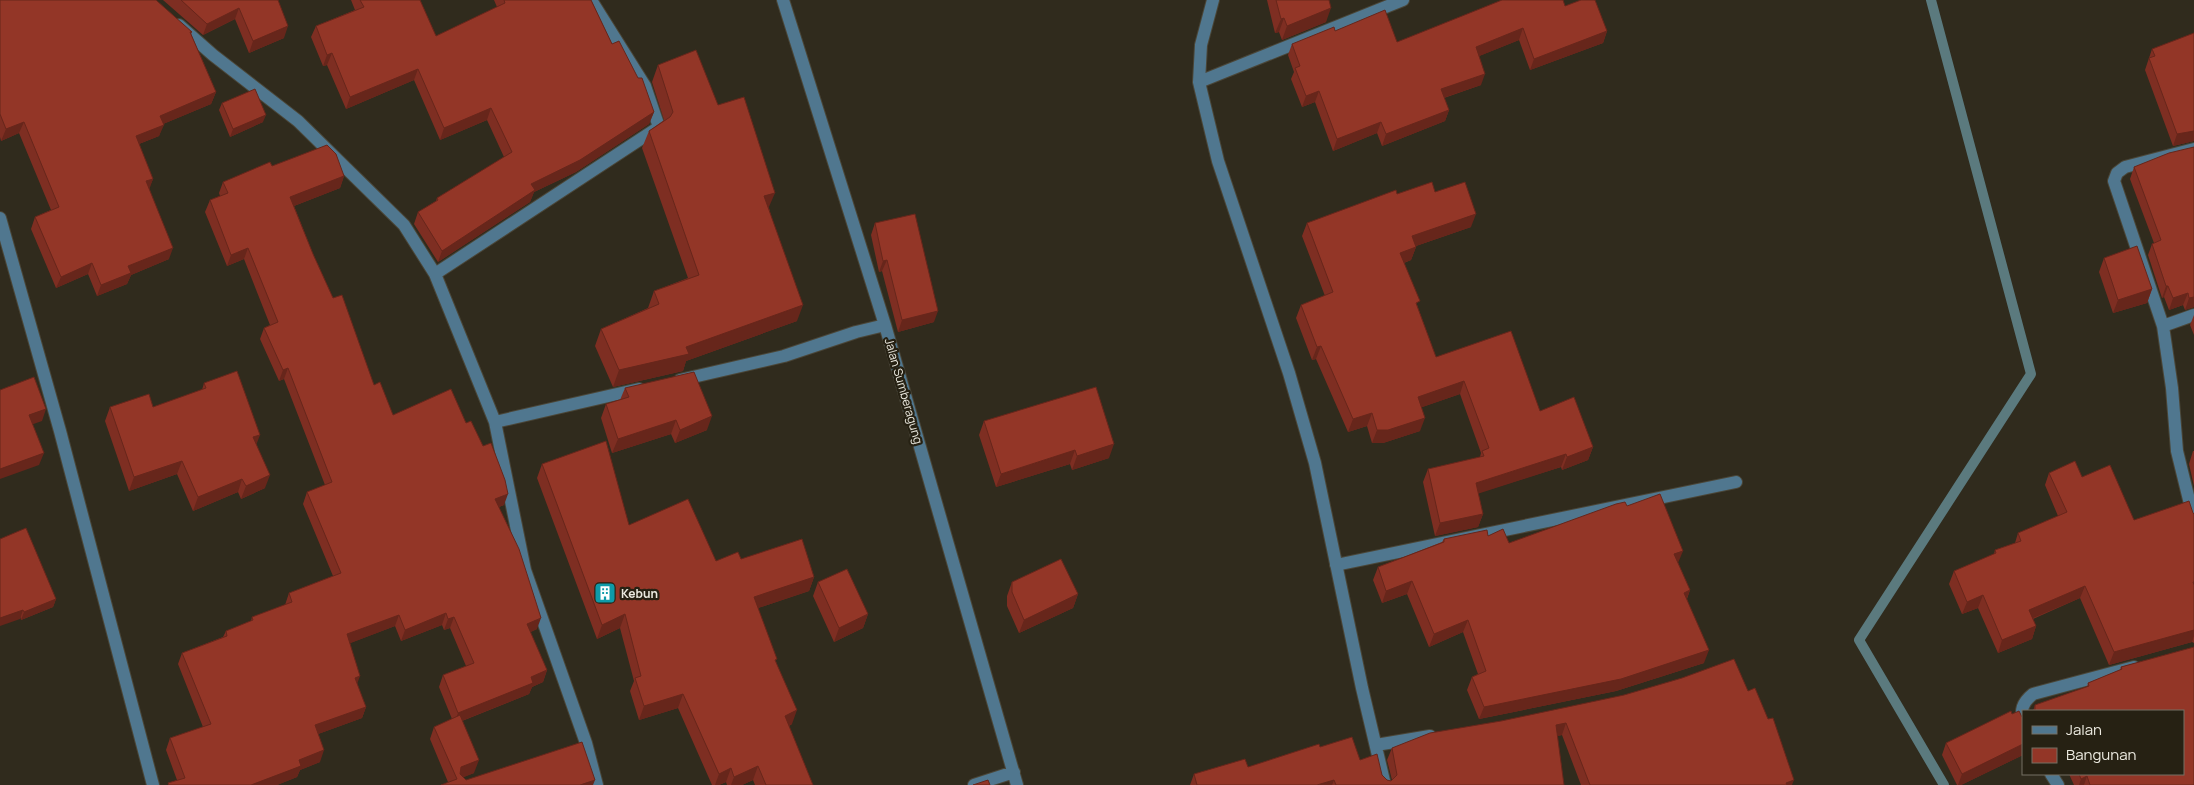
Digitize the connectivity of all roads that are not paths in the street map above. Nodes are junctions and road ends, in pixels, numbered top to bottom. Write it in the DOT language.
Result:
graph roads {
  1 [pos="591,0"];
  2 [pos="783,0"];
  3 [pos="1213,0"];
  4 [pos="1403,0"];
  5 [pos="172,18"];
  6 [pos="1199,82"];
  7 [pos="2194,149"];
  8 [pos="0,218"];
  9 [pos="436,274"];
  10 [pos="2194,315"];
  11 [pos="885,325"];
  12 [pos="2163,326"];
  13 [pos="668,382"];
  14 [pos="649,387"];
  15 [pos="495,422"];
  16 [pos="1736,482"];
  17 [pos="2194,520"];
  18 [pos="1336,565"];
  19 [pos="2147,663"];
  20 [pos="2022,716"];
  21 [pos="1440,735"];
  22 [pos="1376,745"];
  23 [pos="1014,772"];
  24 [pos="153,785"];
  25 [pos="597,785"];
  26 [pos="974,785"];
  27 [pos="1017,785"];
  28 [pos="1385,785"];
  1 -- 9 [label="street"];
  2 -- 11 [label="street, Jalan Sumberagung"];
  3 -- 6 [label="street"];
  4 -- 6 [label="street"];
  5 -- 9 [label="street"];
  6 -- 18 [label="street"];
  7 -- 12 [label="street"];
  8 -- 24 [label="street"];
  9 -- 15 [label="street"];
  10 -- 12 [label="street"];
  11 -- 13 [label="street"];
  11 -- 23 [label="street, Jalan Sumberagung"];
  12 -- 17 [label="street"];
  14 -- 15 [label="street"];
  15 -- 25 [label="street"];
  16 -- 18 [label="street"];
  18 -- 22 [label="street"];
  19 -- 20 [label="street"];
  21 -- 22 [label="street"];
  22 -- 28 [label="street"];
  23 -- 26 [label="street"];
  23 -- 27 [label="street, Jalan Sumberagung"];
}
